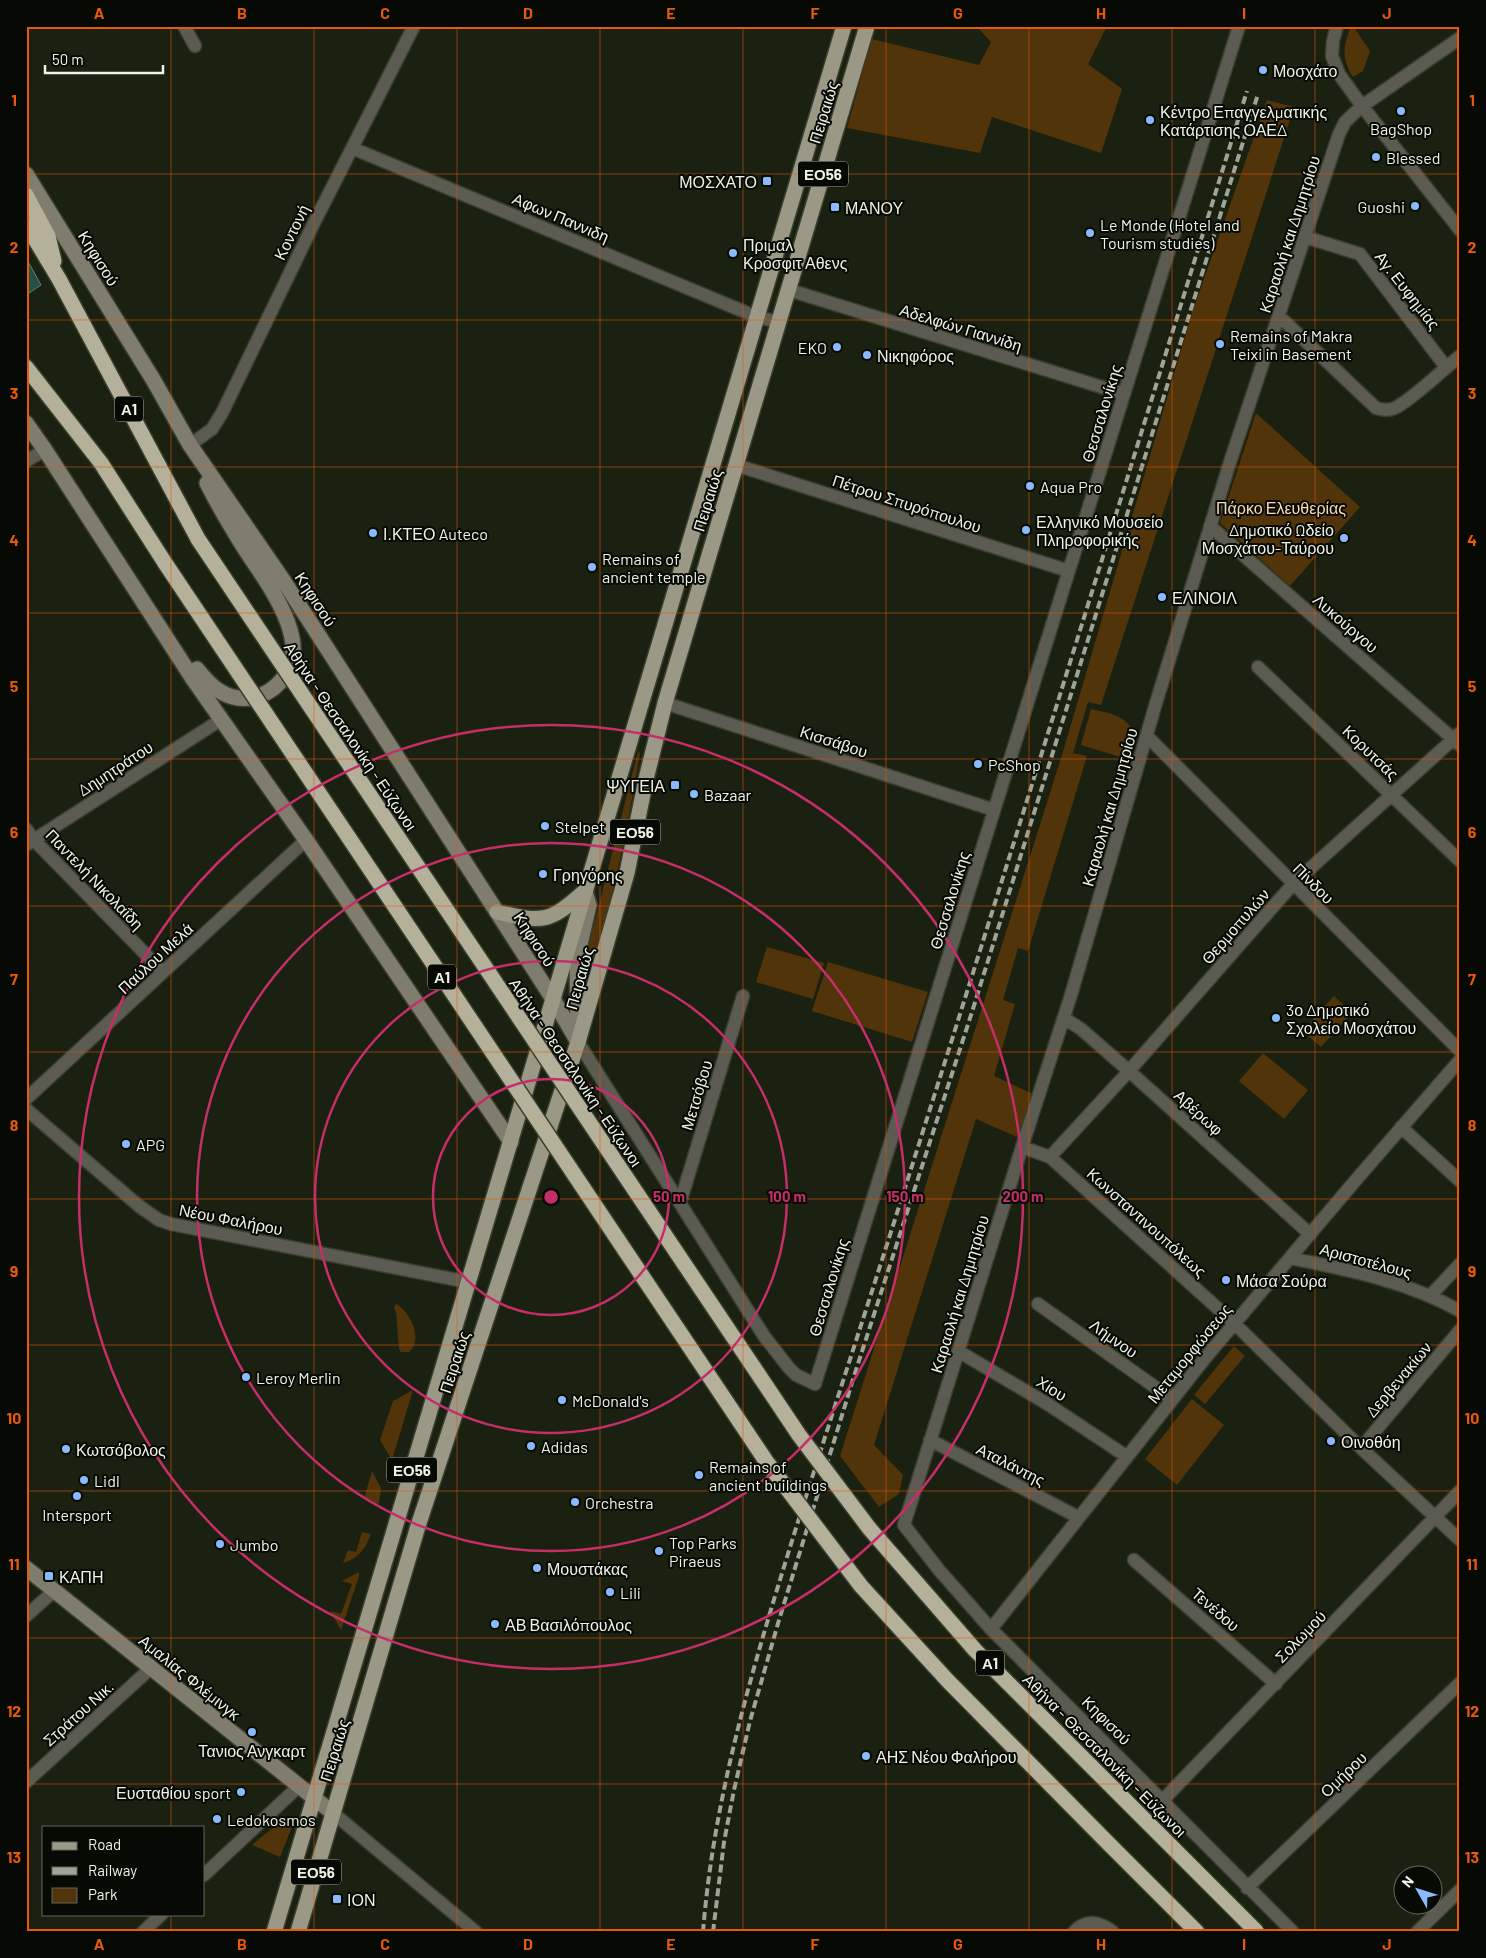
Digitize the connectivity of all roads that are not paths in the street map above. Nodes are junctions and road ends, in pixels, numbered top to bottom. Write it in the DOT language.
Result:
graph roads {
  1 [pos="184,26"];
  2 [pos="414,26"];
  3 [pos="844,26"];
  4 [pos="867,26"];
  5 [pos="1337,26"];
  6 [pos="1235,29"];
  7 [pos="1460,38"];
  8 [pos="195,46"];
  9 [pos="1362,106"];
  10 [pos="352,148"];
  11 [pos="26,174"];
  12 [pos="26,195"];
  13 [pos="26,224"];
  14 [pos="1460,230"];
  15 [pos="1305,237"];
  16 [pos="59,279"];
  17 [pos="789,290"];
  18 [pos="1279,316"];
  19 [pos="758,317"];
  20 [pos="779,322"];
  21 [pos="1460,356"];
  22 [pos="26,367"];
  23 [pos="1446,367"];
  24 [pos="1124,394"];
  25 [pos="26,423"];
  26 [pos="190,445"];
  27 [pos="46,450"];
  28 [pos="26,461"];
  29 [pos="736,465"];
  30 [pos="1210,526"];
  31 [pos="1069,571"];
  32 [pos="148,608"];
  33 [pos="1258,667"];
  34 [pos="665,703"];
  35 [pos="222,719"];
  36 [pos="1147,736"];
  37 [pos="1458,739"];
  38 [pos="1392,794"];
  39 [pos="994,810"];
  40 [pos="26,829"];
  41 [pos="306,840"];
  42 [pos="30,843"];
  43 [pos="1460,861"];
  44 [pos="1293,884"];
  45 [pos="585,891"];
  46 [pos="497,912"];
  47 [pos="164,972"];
  48 [pos="743,996"];
  49 [pos="553,999"];
  50 [pos="1064,1018"];
  51 [pos="578,1042"];
  52 [pos="1460,1051"];
  53 [pos="1460,1060"];
  54 [pos="1129,1071"];
  55 [pos="26,1099"];
  56 [pos="26,1109"];
  57 [pos="1401,1127"];
  58 [pos="511,1142"];
  59 [pos="1022,1147"];
  60 [pos="1050,1157"];
  61 [pos="1460,1181"];
  62 [pos="680,1204"];
  63 [pos="1310,1234"];
  64 [pos="1290,1258"];
  65 [pos="1460,1264"];
  66 [pos="468,1282"];
  67 [pos="1430,1296"];
  68 [pos="1038,1304"];
  69 [pos="1460,1311"];
  70 [pos="1234,1323"];
  71 [pos="1460,1330"];
  72 [pos="958,1351"];
  73 [pos="1172,1399"];
  74 [pos="930,1440"];
  75 [pos="1361,1448"];
  76 [pos="1126,1456"];
  77 [pos="1460,1491"];
  78 [pos="1078,1517"];
  79 [pos="1436,1517"];
  80 [pos="904,1525"];
  81 [pos="1460,1540"];
  82 [pos="1134,1560"];
  83 [pos="26,1568"];
  84 [pos="54,1591"];
  85 [pos="26,1616"];
  86 [pos="991,1629"];
  87 [pos="152,1668"];
  88 [pos="1460,1683"];
  89 [pos="1276,1684"];
  90 [pos="26,1782"];
  91 [pos="299,1786"];
  92 [pos="314,1798"];
  93 [pos="1162,1801"];
  94 [pos="333,1813"];
  95 [pos="205,1874"];
  96 [pos="1247,1888"];
  97 [pos="1458,1895"];
  98 [pos="160,1916"];
  99 [pos="143,1932"];
  100 [pos="274,1932"];
  101 [pos="298,1932"];
  102 [pos="476,1932"];
  103 [pos="1074,1932"];
  104 [pos="1113,1932"];
  105 [pos="1197,1932"];
  106 [pos="1256,1932"];
  107 [pos="1293,1932"];
  108 [pos="1417,1932"];
  1 -- 8 [label="street"];
  2 -- 10 [label="street, Κοντονή"];
  3 -- 19 [label="main road, Πειραιώς / ΕΟ56"];
  4 -- 17 [label="main road, Πειραιώς / ΕΟ56"];
  5 -- 9 [label="street"];
  6 -- 24 [label="street, Θεσσαλονίκης"];
  7 -- 9 [label="street, Καραολή και Δημητρίου"];
  9 -- 14 [label="street"];
  9 -- 15 [label="street, Καραολή και Δημητρίου"];
  10 -- 19 [label="street, Αφων Παννιδη"];
  10 -- 26 [label="street, Κοντονή"];
  11 -- 26 [label="main road, Κηφισού"];
  12 -- 16 [label="highway"];
  13 -- 16 [label="highway, Αθήνα - Θεσσαλονίκη - Εύζωνοι / Α1"];
  15 -- 18 [label="street, Καραολή και Δημητρίου"];
  15 -- 23 [label="street, Αγ. Ευφημίας"];
  16 -- 106 [label="highway, Αθήνα - Θεσσαλονίκη - Εύζωνοι / Α1, bridge"];
  17 -- 20 [label="main road, Πειραιώς / ΕΟ56"];
  17 -- 24 [label="street, Αδελφών Γιαννίδη"];
  18 -- 23 [label="street"];
  18 -- 30 [label="street, Καραολή και Δημητρίου"];
  19 -- 20 [label="street, Αφων Παννιδη"];
  19 -- 45 [label="main road, Πειραιώς / ΕΟ56"];
  20 -- 29 [label="main road, Πειραιώς / ΕΟ56"];
  21 -- 23 [label="street"];
  22 -- 105 [label="highway, Α1, bridge"];
  24 -- 31 [label="street, Θεσσαλονίκης"];
  25 -- 27 [label="main road"];
  26 -- 32 [label="main road"];
  26 -- 46 [label="main road, Κηφισού"];
  27 -- 28 [label="street"];
  27 -- 32 [label="main road"];
  29 -- 31 [label="street, Πέτρου Σπυρόπουλου"];
  29 -- 34 [label="main road, Πειραιώς / ΕΟ56"];
  30 -- 36 [label="street, Καραολή και Δημητρίου"];
  30 -- 37 [label="street, Λυκούργου"];
  31 -- 39 [label="street, Θεσσαλονίκης"];
  32 -- 35 [label="main road"];
  33 -- 38 [label="street, Κορυτσάς"];
  34 -- 39 [label="street, Κισσάβου"];
  34 -- 51 [label="main road, Πειραιώς / ΕΟ56"];
  35 -- 41 [label="main road"];
  35 -- 42 [label="street, Δημητράτου"];
  36 -- 44 [label="street, Πίνδου"];
  36 -- 50 [label="street, Καραολή και Δημητρίου"];
  37 -- 38 [label="street, Θερμοπυλών"];
  38 -- 43 [label="street, Κορυτσάς"];
  38 -- 44 [label="street, Θερμοπυλών"];
  39 -- 62 [label="street, Θεσσαλονίκης"];
  40 -- 42 [label="street, Παντελή Νικολαΐδη"];
  41 -- 47 [label="street, Παύλου Μελά"];
  41 -- 58 [label="main road"];
  42 -- 47 [label="street, Παντελή Νικολαΐδη"];
  44 -- 52 [label="street, Πίνδου"];
  44 -- 54 [label="street, Θερμοπυλών"];
  45 -- 46 [label="main road"];
  45 -- 49 [label="main road, Πειραιώς / ΕΟ56"];
  45 -- 51 [label="main road"];
  46 -- 49 [label="main road, Κηφισού"];
  47 -- 55 [label="street, Παύλου Μελά"];
  48 -- 62 [label="street, Μετσόβου"];
  49 -- 51 [label="main road, Κηφισού"];
  49 -- 58 [label="main road, Πειραιώς / ΕΟ56"];
  50 -- 54 [label="street, Αβέρωφ"];
  50 -- 59 [label="street, Καραολή και Δημητρίου"];
  51 -- 62 [label="street, Θεσσαλονίκης"];
  51 -- 94 [label="main road, Πειραιώς / ΕΟ56"];
  53 -- 57 [label="street, Μεταμορφώσεως"];
  54 -- 60 [label="street, Θερμοπυλών"];
  54 -- 63 [label="street, Αβέρωφ"];
  56 -- 66 [label="street, Νέου Φαλήρου"];
  57 -- 61 [label="street"];
  57 -- 63 [label="street, Μεταμορφώσεως"];
  58 -- 66 [label="main road, Πειραιώς / ΕΟ56"];
  59 -- 60 [label="street, Κωνσταντινουπόλεως"];
  59 -- 72 [label="street, Καραολή και Δημητρίου"];
  60 -- 70 [label="street, Κωνσταντινουπόλεως"];
  63 -- 64 [label="street, Μεταμορφώσεως"];
  64 -- 67 [label="street, Αριστοτέλους"];
  64 -- 70 [label="street, Μεταμορφώσεως"];
  65 -- 67 [label="street"];
  66 -- 92 [label="main road, Πειραιώς / ΕΟ56"];
  67 -- 69 [label="street, Αριστοτέλους"];
  68 -- 73 [label="street, Λήμνου"];
  70 -- 73 [label="street, Μεταμορφώσεως"];
  70 -- 75 [label="street, Κωνσταντινουπόλεως"];
  71 -- 75 [label="street, Δερβενακίων"];
  72 -- 74 [label="street, Καραολή και Δημητρίου"];
  72 -- 76 [label="street, Χίου"];
  73 -- 76 [label="street, Μεταμορφώσεως"];
  74 -- 78 [label="street, Αταλάντης"];
  74 -- 80 [label="street, Καραολή και Δημητρίου"];
  75 -- 79 [label="street, Κωνσταντινουπόλεως"];
  76 -- 78 [label="street, Μεταμορφώσεως"];
  77 -- 79 [label="street, Σολωμού"];
  78 -- 86 [label="street, Μεταμορφώσεως"];
  79 -- 81 [label="street, Κωνσταντινουπόλεως"];
  79 -- 89 [label="street, Σολωμού"];
  80 -- 86 [label="street, Κηφισού"];
  82 -- 89 [label="street, Τενέδου"];
  83 -- 84 [label="main road, Αμαλίας Φλέμινγκ"];
  84 -- 85 [label="street"];
  84 -- 87 [label="main road, Αμαλίας Φλέμινγκ"];
  86 -- 93 [label="street, Κηφισού"];
  87 -- 90 [label="street, Στράτου Νικ."];
  87 -- 91 [label="main road, Αμαλίας Φλέμινγκ"];
  88 -- 96 [label="street, Ομήρου"];
  89 -- 93 [label="street, Σολωμού"];
  91 -- 92 [label="main road, Αμαλίας Φλέμινγκ"];
  91 -- 95 [label="street"];
  92 -- 94 [label="main road, Αμαλίας Φλέμινγκ"];
  92 -- 100 [label="main road, Πειραιώς / ΕΟ56"];
  93 -- 96 [label="street, Κηφισού"];
  94 -- 101 [label="main road, Πειραιώς / ΕΟ56"];
  94 -- 102 [label="street"];
  96 -- 107 [label="street, Κηφισού"];
  97 -- 108 [label="street"];
  98 -- 99 [label="street"];
  103 -- 104 [label="street"];
}
